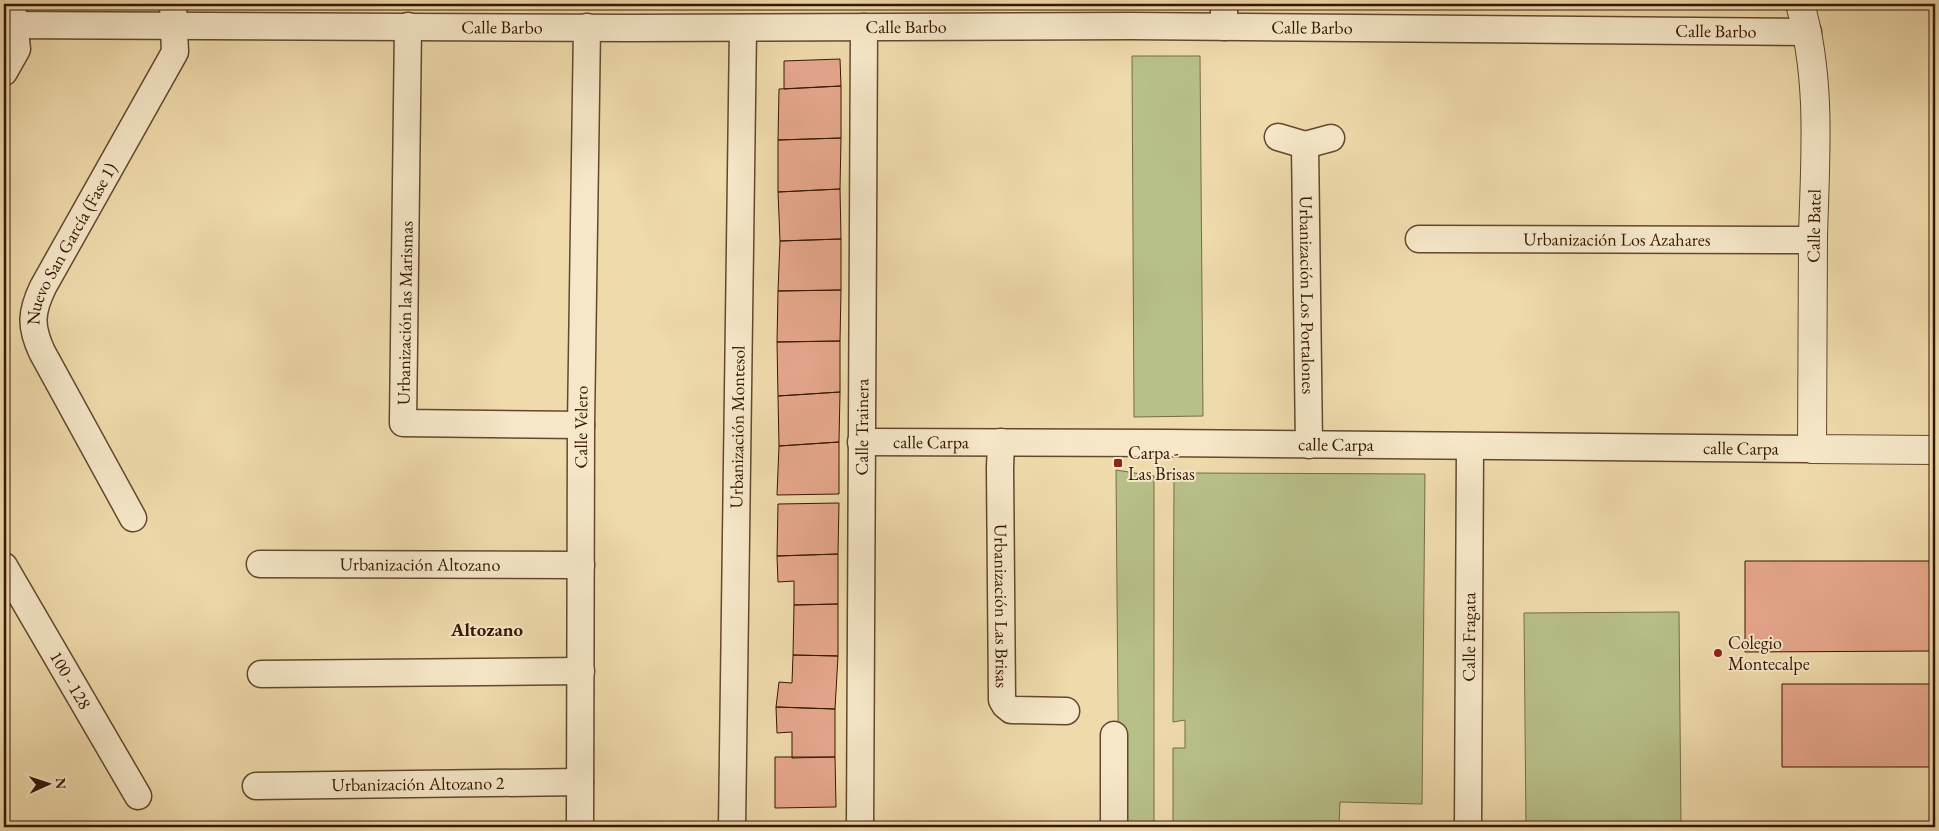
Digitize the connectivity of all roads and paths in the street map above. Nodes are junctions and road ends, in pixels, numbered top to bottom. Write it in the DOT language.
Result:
graph roads {
  1 [pos="1800,4"];
  2 [pos="173,14"];
  3 [pos="1131,15"];
  4 [pos="1224,16"];
  5 [pos="10,18"];
  6 [pos="408,26"];
  7 [pos="864,26"];
  8 [pos="586,28"];
  9 [pos="743,28"];
  10 [pos="1808,32"];
  11 [pos="4,72"];
  12 [pos="1278,137"];
  13 [pos="1331,138"];
  14 [pos="1305,145"];
  15 [pos="1419,239"];
  16 [pos="1813,240"];
  17 [pos="581,425"];
  18 [pos="861,442"];
  19 [pos="1002,442"];
  20 [pos="1309,445"];
  21 [pos="1470,447"];
  22 [pos="1812,450"];
  23 [pos="1935,450"];
  24 [pos="133,518"];
  25 [pos="260,564"];
  26 [pos="581,565"];
  27 [pos="4,566"];
  28 [pos="581,671"];
  29 [pos="261,674"];
  30 [pos="1066,712"];
  31 [pos="1114,734"];
  32 [pos="580,782"];
  33 [pos="256,786"];
  34 [pos="138,796"];
  35 [pos="580,827"];
  36 [pos="732,827"];
  37 [pos="860,827"];
  38 [pos="1114,827"];
  39 [pos="1468,827"];
  1 -- 10 [label="street, Calle Batel"];
  2 -- 5 [label="street, Calle Barbo"];
  2 -- 6 [label="street, Calle Barbo"];
  2 -- 24 [label="street, Nuevo San García (Fase 1)"];
  3 -- 4 [label="street, Calle Barbo"];
  3 -- 7 [label="street, Calle Barbo"];
  4 -- 10 [label="street, Calle Barbo"];
  5 -- 11 [label="street"];
  6 -- 8 [label="street, Calle Barbo"];
  6 -- 17 [label="street, Urbanización las Marismas"];
  7 -- 9 [label="street, Calle Barbo"];
  7 -- 18 [label="street, Calle Trainera"];
  8 -- 9 [label="street, Calle Barbo"];
  8 -- 17 [label="street, Calle Velero"];
  9 -- 36 [label="street, Urbanización Montesol"];
  10 -- 16 [label="street, Calle Batel"];
  12 -- 14 [label="street"];
  13 -- 14 [label="street"];
  14 -- 20 [label="street, Urbanización Los Portalones"];
  15 -- 16 [label="street, Urbanización Los Azahares"];
  16 -- 22 [label="street, Calle Batel"];
  17 -- 26 [label="street, Calle Velero"];
  18 -- 19 [label="street, calle Carpa"];
  18 -- 37 [label="street, Calle Trainera"];
  19 -- 20 [label="street, calle Carpa"];
  19 -- 30 [label="street, Urbanización Las Brisas"];
  20 -- 21 [label="street, calle Carpa"];
  21 -- 22 [label="street, calle Carpa"];
  21 -- 39 [label="street, Calle Fragata"];
  22 -- 23 [label="street"];
  25 -- 26 [label="street, Urbanización Altozano"];
  26 -- 28 [label="street, Calle Velero"];
  27 -- 34 [label="street, 100 - 128"];
  28 -- 29 [label="street"];
  28 -- 32 [label="street, Calle Velero"];
  31 -- 38 [label="street"];
  32 -- 33 [label="street, Urbanización Altozano 2"];
  32 -- 35 [label="street, Calle Velero"];
}
